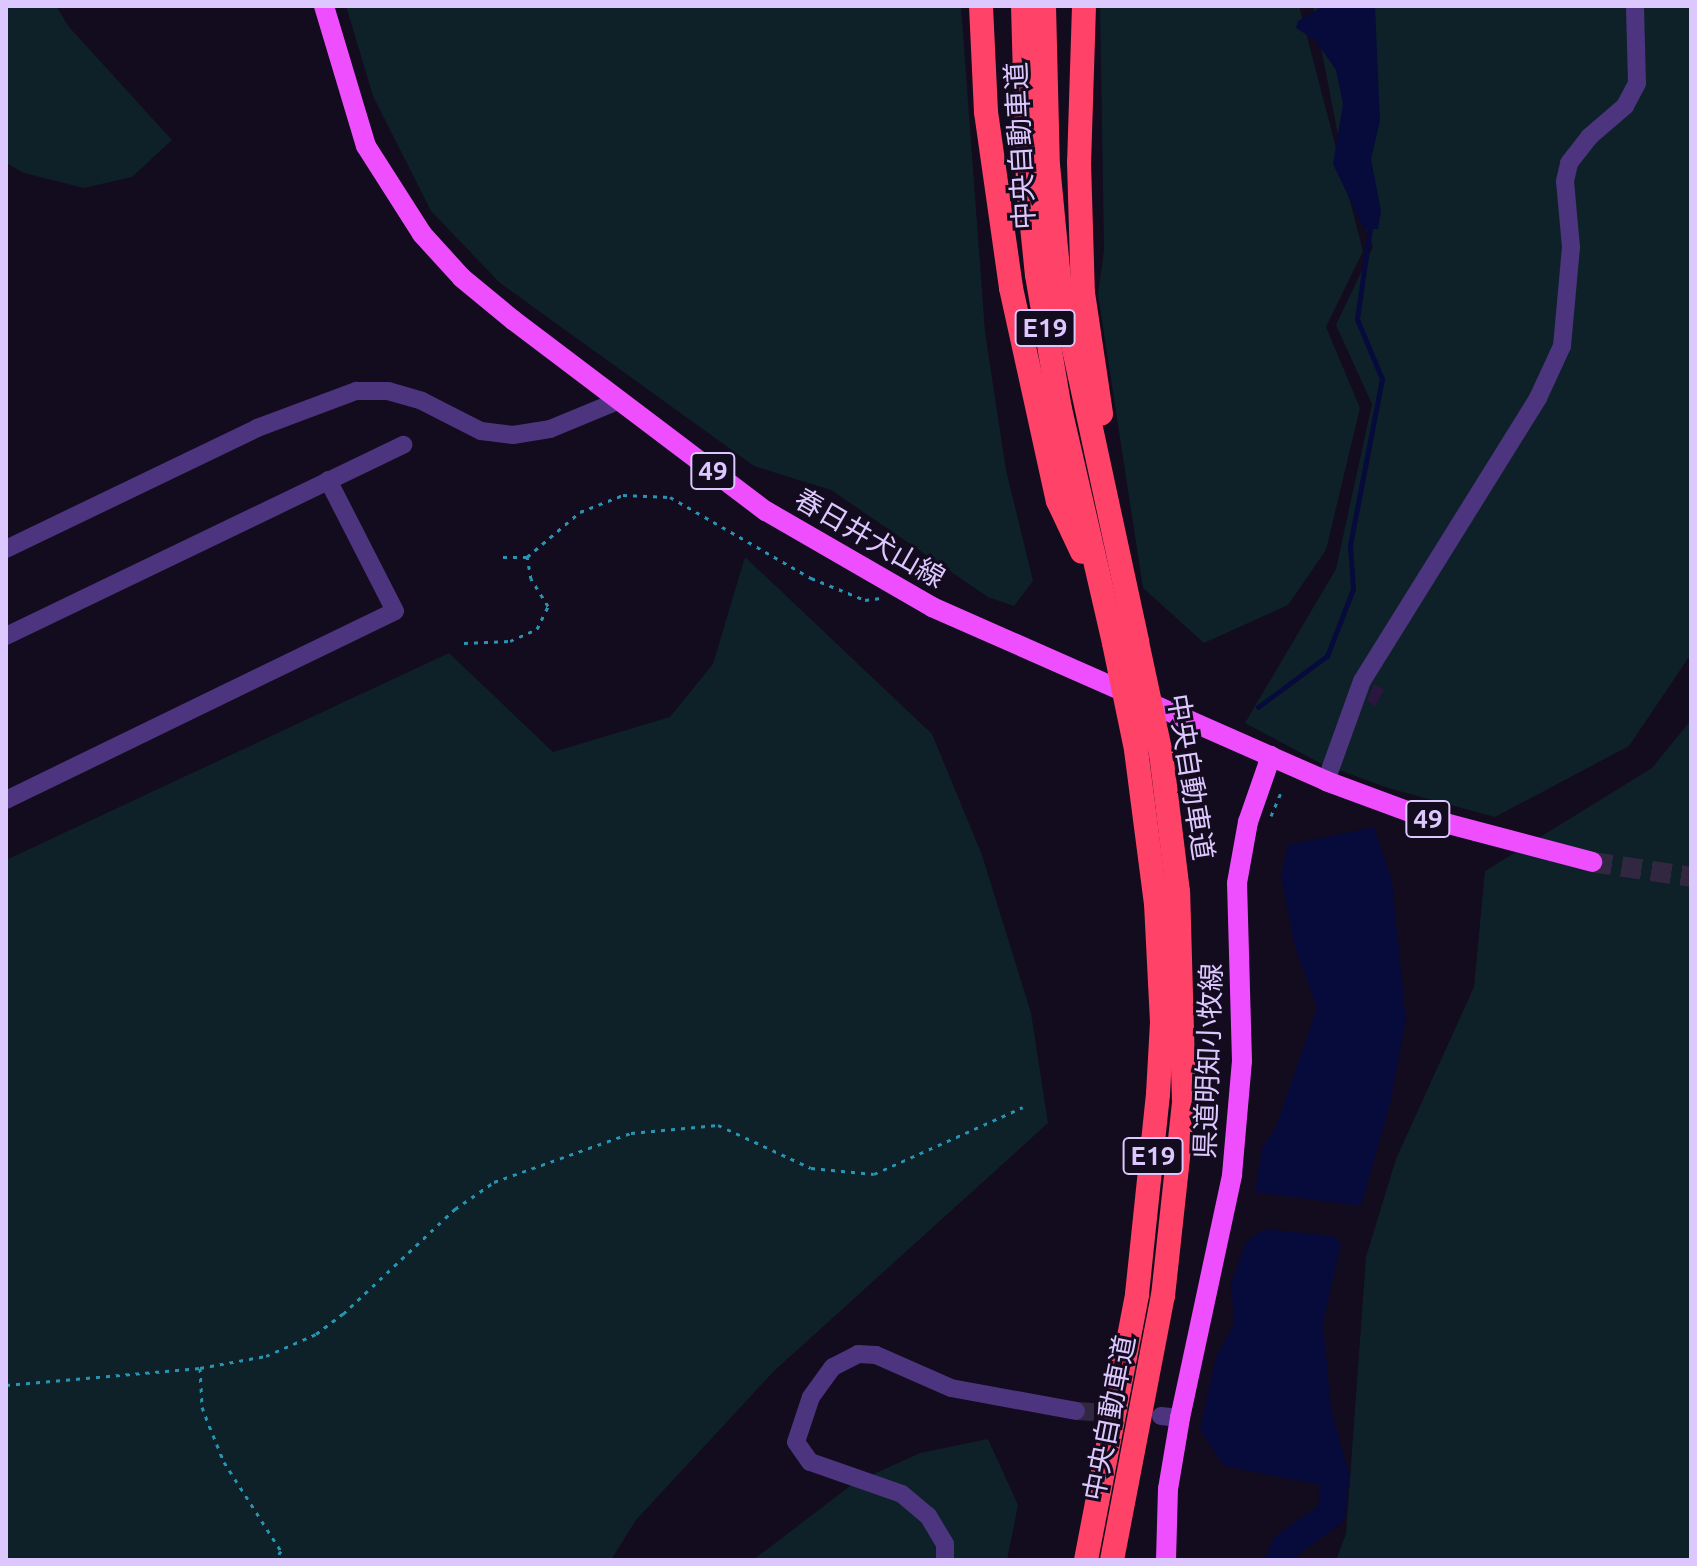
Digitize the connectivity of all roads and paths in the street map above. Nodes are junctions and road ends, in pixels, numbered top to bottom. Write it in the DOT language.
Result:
graph roads {
  1 [pos="324,6"];
  2 [pos="981,6"];
  3 [pos="1023,6"];
  4 [pos="1044,6"];
  5 [pos="1084,6"];
  6 [pos="1635,6"];
  7 [pos="618,401"];
  8 [pos="403,445"];
  9 [pos="328,480"];
  10 [pos="6,549"];
  11 [pos="503,557"];
  12 [pos="527,557"];
  13 [pos="888,584"];
  14 [pos="1101,594"];
  15 [pos="6,636"];
  16 [pos="1129,639"];
  17 [pos="464,643"];
  18 [pos="1271,756"];
  19 [pos="1326,781"];
  20 [pos="6,800"];
  21 [pos="1592,862"];
  22 [pos="1023,1107"];
  23 [pos="200,1368"];
  24 [pos="6,1385"];
  25 [pos="1076,1411"];
  26 [pos="275,1560"];
  27 [pos="945,1560"];
  28 [pos="1086,1560"];
  29 [pos="1112,1560"];
  30 [pos="1166,1560"];
  1 -- 7 [label="main road, 春日井犬山線 / 49"];
  2 -- 14 [label="highway"];
  3 -- 14 [label="highway, 中央自動車道 / E19"];
  4 -- 16 [label="highway, 中央自動車道 / E19"];
  5 -- 16 [label="highway"];
  6 -- 19 [label="street"];
  7 -- 10 [label="street"];
  7 -- 13 [label="main road, 春日井犬山線 / 49"];
  8 -- 9 [label="street"];
  9 -- 15 [label="street"];
  9 -- 20 [label="street"];
  11 -- 12 [label="path"];
  12 -- 13 [label="path"];
  12 -- 17 [label="path"];
  13 -- 18 [label="main road, 春日井犬山線 / 49"];
  14 -- 16 [label="highway, 中央自動車道 / E19"];
  16 -- 28 [label="highway, 中央自動車道 / E19, bridge"];
  16 -- 29 [label="highway, 中央自動車道 / E19, bridge"];
  18 -- 19 [label="main road, 春日井犬山線 / 49"];
  18 -- 30 [label="main road, 県道明知小牧線"];
  19 -- 21 [label="main road, 春日井犬山線 / 49"];
  22 -- 23 [label="path"];
  23 -- 24 [label="path"];
  23 -- 26 [label="path"];
  25 -- 27 [label="street"];
}
